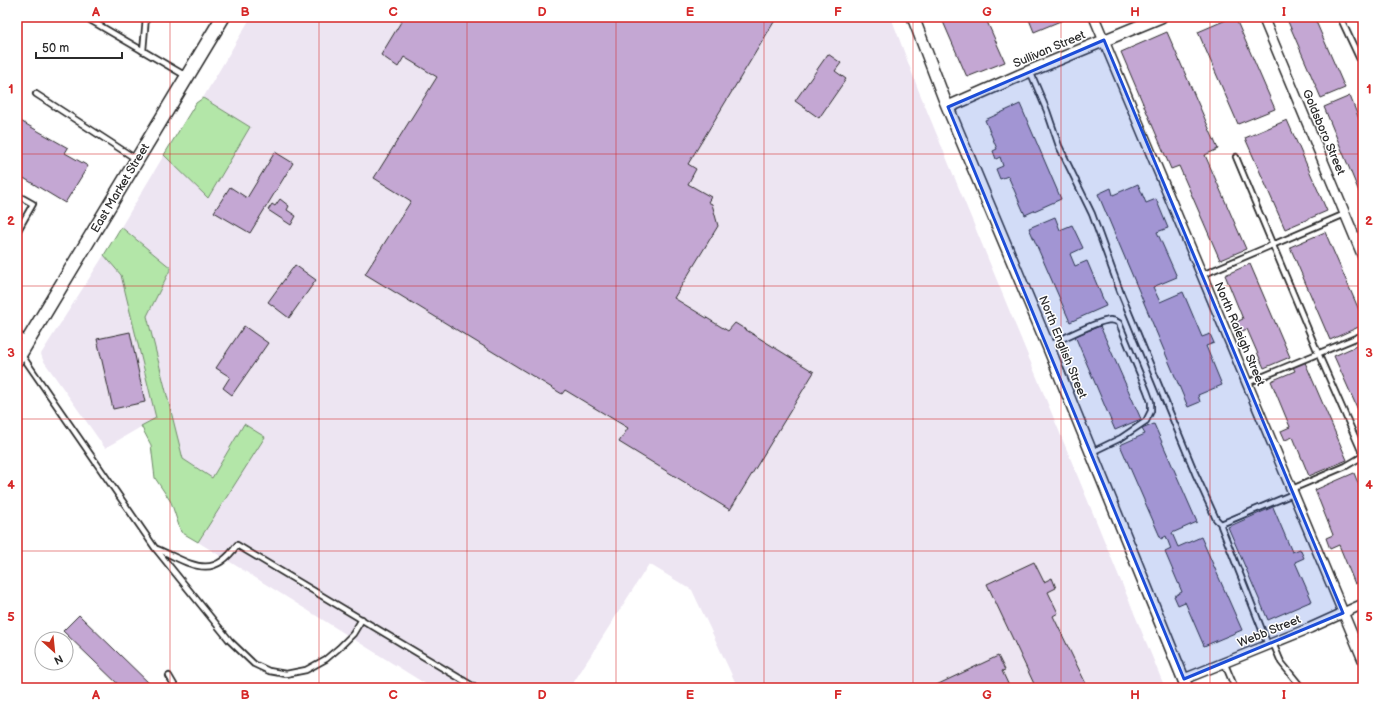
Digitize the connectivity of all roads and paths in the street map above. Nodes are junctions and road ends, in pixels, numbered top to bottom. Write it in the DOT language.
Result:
graph roads {
  1 [pos="85,17"];
  2 [pos="146,17"];
  3 [pos="223,17"];
  4 [pos="913,17"];
  5 [pos="1094,17"];
  6 [pos="1161,17"];
  7 [pos="1263,17"];
  8 [pos="1340,17"];
  9 [pos="1104,40"];
  10 [pos="143,51"];
  11 [pos="1363,66"];
  12 [pos="1030,71"];
  13 [pos="188,76"];
  14 [pos="36,94"];
  15 [pos="948,107"];
  16 [pos="1236,157"];
  17 [pos="137,160"];
  18 [pos="17,195"];
  19 [pos="1345,214"];
  20 [pos="17,232"];
  21 [pos="1272,246"];
  22 [pos="1363,257"];
  23 [pos="1202,275"];
  24 [pos="17,332"];
  25 [pos="1363,334"];
  26 [pos="1048,346"];
  27 [pos="22,351"];
  28 [pos="1318,353"];
  29 [pos="1247,383"];
  30 [pos="1092,452"];
  31 [pos="1363,456"];
  32 [pos="1292,491"];
  33 [pos="1221,524"];
  34 [pos="156,548"];
  35 [pos="1363,604"];
  36 [pos="1343,612"];
  37 [pos="362,619"];
  38 [pos="1270,644"];
  39 [pos="1363,660"];
  40 [pos="1224,662"];
  41 [pos="169,676"];
  42 [pos="1186,683"];
  43 [pos="176,688"];
  44 [pos="476,688"];
  45 [pos="1235,688"];
  46 [pos="1302,688"];
  1 -- 10 [label="lane"];
  2 -- 10 [label="lane"];
  3 -- 13 [label="main road, East Market Street"];
  4 -- 15 [label="street, North English Street"];
  5 -- 9 [label="street, North Raleigh Street"];
  6 -- 9 [label="street, Sullivan Street"];
  7 -- 19 [label="street, Goldsboro Street"];
  8 -- 11 [label="lane"];
  9 -- 12 [label="street, Sullivan Street"];
  9 -- 23 [label="street, North Raleigh Street"];
  10 -- 13 [label="lane"];
  12 -- 15 [label="street, Sullivan Street"];
  12 -- 33 [label="lane"];
  13 -- 17 [label="main road, East Market Street"];
  14 -- 17 [label="lane"];
  15 -- 26 [label="street, North English Street"];
  16 -- 21 [label="lane"];
  17 -- 27 [label="main road, East Market Street"];
  18 -- 20 [label="lane"];
  19 -- 21 [label="lane"];
  19 -- 22 [label="street, Goldsboro Street"];
  21 -- 23 [label="lane"];
  21 -- 28 [label="lane"];
  23 -- 29 [label="street, North Raleigh Street"];
  24 -- 27 [label="lane"];
  25 -- 28 [label="lane"];
  26 -- 30 [label="street, North English Street"];
  26 -- 30 [label="lane"];
  27 -- 34 [label="lane"];
  28 -- 29 [label="lane"];
  28 -- 31 [label="lane"];
  29 -- 32 [label="street, North Raleigh Street"];
  30 -- 42 [label="street, North English Street"];
  31 -- 32 [label="lane"];
  32 -- 33 [label="lane"];
  32 -- 36 [label="street, North Raleigh Street"];
  33 -- 38 [label="lane"];
  34 -- 37 [label="lane"];
  34 -- 37 [label="lane"];
  35 -- 36 [label="street, Webb Street"];
  36 -- 38 [label="street, Webb Street"];
  36 -- 39 [label="street, North Raleigh Street"];
  37 -- 44 [label="lane"];
  38 -- 40 [label="street, Webb Street"];
  38 -- 46 [label="lane"];
  40 -- 42 [label="street, Webb Street"];
  40 -- 45 [label="lane"];
  41 -- 43 [label="lane"];
}
